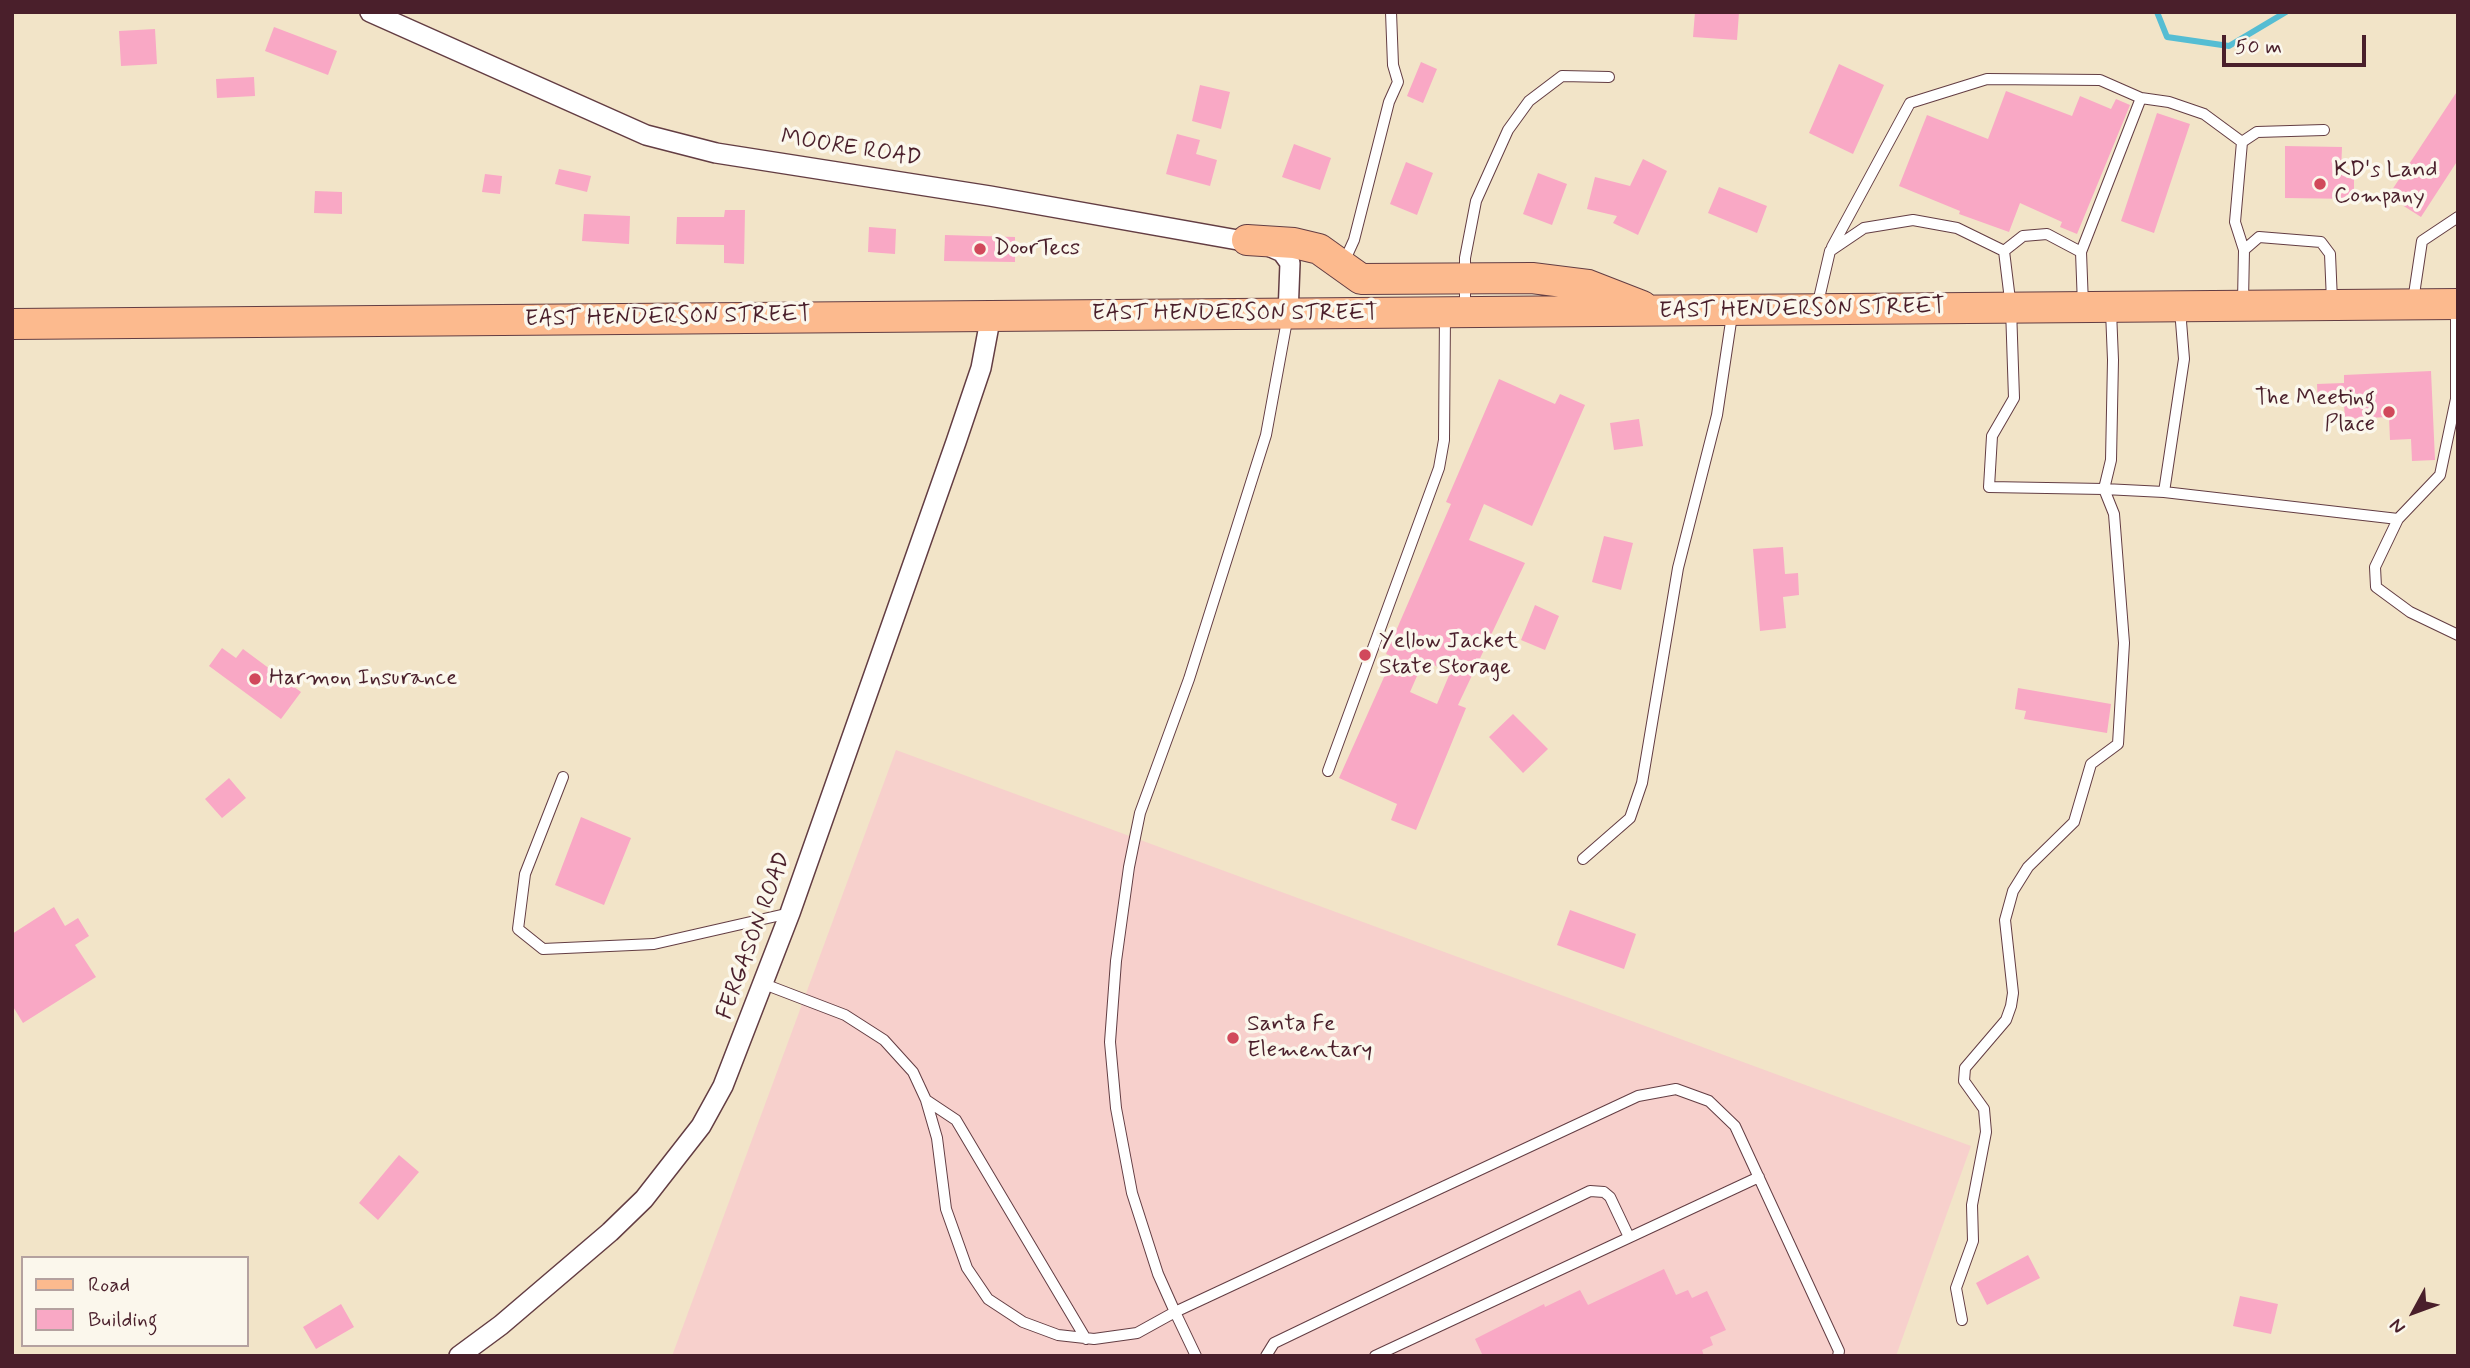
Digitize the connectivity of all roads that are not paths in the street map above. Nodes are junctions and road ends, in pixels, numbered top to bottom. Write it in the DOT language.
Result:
graph roads {
  1 [pos="370,12"];
  2 [pos="1391,12"];
  3 [pos="1609,77"];
  4 [pos="2141,98"];
  5 [pos="2324,130"];
  6 [pos="2242,142"];
  7 [pos="2458,217"];
  8 [pos="1247,240"];
  9 [pos="2244,250"];
  10 [pos="1830,251"];
  11 [pos="2004,251"];
  12 [pos="2081,251"];
  13 [pos="1341,265"];
  14 [pos="1465,278"];
  15 [pos="2412,304"];
  16 [pos="2457,304"];
  17 [pos="2333,305"];
  18 [pos="2243,306"];
  19 [pos="2096,307"];
  20 [pos="2180,307"];
  21 [pos="2011,308"];
  22 [pos="1816,310"];
  23 [pos="1655,311"];
  24 [pos="1733,311"];
  25 [pos="1455,313"];
  26 [pos="992,315"];
  27 [pos="1288,315"];
  28 [pos="12,324"];
  29 [pos="2104,489"];
  30 [pos="2164,492"];
  31 [pos="2398,520"];
  32 [pos="2458,635"];
  33 [pos="1328,771"];
  34 [pos="563,777"];
  35 [pos="1583,859"];
  36 [pos="790,913"];
  37 [pos="764,984"];
  38 [pos="926,1100"];
  39 [pos="1759,1177"];
  40 [pos="1629,1237"];
  41 [pos="1175,1312"];
  42 [pos="1962,1320"];
  43 [pos="1086,1339"];
  44 [pos="464,1354"];
  45 [pos="1196,1356"];
  46 [pos="1266,1356"];
  47 [pos="1375,1356"];
  48 [pos="1838,1356"];
  1 -- 8 [label="street, MOORE ROAD"];
  2 -- 13 [label="lane"];
  3 -- 14 [label="lane"];
  4 -- 6 [label="lane"];
  4 -- 10 [label="lane"];
  4 -- 12 [label="lane"];
  5 -- 6 [label="lane"];
  6 -- 9 [label="lane"];
  7 -- 15 [label="lane"];
  8 -- 13 [label="main road"];
  8 -- 27 [label="street, MOORE ROAD"];
  9 -- 17 [label="lane"];
  9 -- 18 [label="lane"];
  10 -- 11 [label="lane"];
  10 -- 22 [label="lane"];
  11 -- 12 [label="lane"];
  11 -- 21 [label="lane"];
  12 -- 19 [label="lane"];
  13 -- 14 [label="main road"];
  14 -- 23 [label="main road"];
  14 -- 25 [label="lane"];
  15 -- 16 [label="main road, EAST HENDERSON STREET"];
  15 -- 17 [label="main road, EAST HENDERSON STREET"];
  16 -- 31 [label="lane"];
  17 -- 18 [label="main road, EAST HENDERSON STREET"];
  18 -- 20 [label="main road, EAST HENDERSON STREET"];
  19 -- 20 [label="main road, EAST HENDERSON STREET"];
  19 -- 21 [label="main road, EAST HENDERSON STREET"];
  19 -- 29 [label="lane"];
  20 -- 30 [label="lane"];
  21 -- 22 [label="main road, EAST HENDERSON STREET"];
  21 -- 29 [label="lane"];
  22 -- 24 [label="main road, EAST HENDERSON STREET"];
  23 -- 24 [label="main road, EAST HENDERSON STREET"];
  23 -- 25 [label="main road, EAST HENDERSON STREET"];
  24 -- 35 [label="lane"];
  25 -- 27 [label="main road, EAST HENDERSON STREET"];
  25 -- 33 [label="lane"];
  26 -- 27 [label="main road, EAST HENDERSON STREET"];
  26 -- 28 [label="main road, EAST HENDERSON STREET"];
  26 -- 36 [label="street, FERGASON ROAD"];
  27 -- 41 [label="lane"];
  29 -- 30 [label="lane"];
  29 -- 42 [label="lane"];
  30 -- 31 [label="lane"];
  31 -- 32 [label="lane"];
  34 -- 36 [label="lane"];
  36 -- 37 [label="street, FERGASON ROAD"];
  37 -- 38 [label="lane"];
  37 -- 44 [label="street, FERGASON ROAD"];
  38 -- 43 [label="lane"];
  38 -- 43 [label="lane"];
  39 -- 40 [label="lane"];
  39 -- 41 [label="lane"];
  39 -- 48 [label="lane"];
  40 -- 46 [label="lane"];
  40 -- 47 [label="lane"];
  41 -- 43 [label="lane"];
  41 -- 45 [label="lane"];
}
